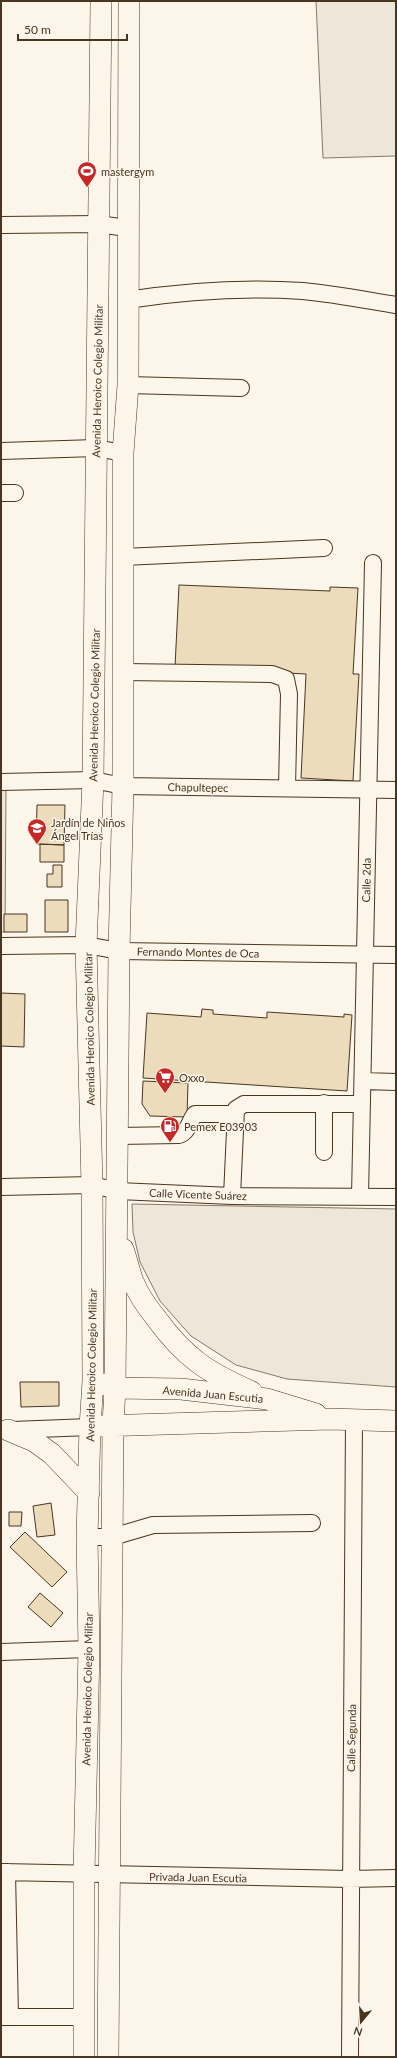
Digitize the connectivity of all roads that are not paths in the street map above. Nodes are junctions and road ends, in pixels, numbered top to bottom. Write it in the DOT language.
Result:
graph roads {
  1 [pos="101,1"];
  2 [pos="129,1"];
  3 [pos="98,224"];
  4 [pos="1,226"];
  5 [pos="127,228"];
  6 [pos="127,300"];
  7 [pos="396,305"];
  8 [pos="128,385"];
  9 [pos="241,388"];
  10 [pos="96,448"];
  11 [pos="1,451"];
  12 [pos="123,453"];
  13 [pos="324,548"];
  14 [pos="123,557"];
  15 [pos="373,563"];
  16 [pos="123,672"];
  17 [pos="93,780"];
  18 [pos="1,782"];
  19 [pos="123,786"];
  20 [pos="287,788"];
  21 [pos="368,790"];
  22 [pos="396,790"];
  23 [pos="86,945"];
  24 [pos="1,946"];
  25 [pos="118,951"];
  26 [pos="364,955"];
  27 [pos="396,955"];
  28 [pos="363,1081"];
  29 [pos="396,1082"];
  30 [pos="324,1103"];
  31 [pos="362,1104"];
  32 [pos="236,1114"];
  33 [pos="118,1136"];
  34 [pos="324,1152"];
  35 [pos="92,1185"];
  36 [pos="1,1187"];
  37 [pos="118,1191"];
  38 [pos="232,1196"];
  39 [pos="360,1196"];
  40 [pos="396,1197"];
  41 [pos="117,1235"];
  42 [pos="94,1381"];
  43 [pos="115,1388"];
  44 [pos="267,1399"];
  45 [pos="330,1419"];
  46 [pos="354,1419"];
  47 [pos="396,1421"];
  48 [pos="113,1425"];
  49 [pos="90,1427"];
  50 [pos="5,1430"];
  51 [pos="89,1493"];
  52 [pos="312,1523"];
  53 [pos="87,1537"];
  54 [pos="112,1537"];
  55 [pos="89,1649"];
  56 [pos="1,1652"];
  57 [pos="4,1872"];
  58 [pos="84,1874"];
  59 [pos="109,1875"];
  60 [pos="396,1878"];
  61 [pos="350,1879"];
  62 [pos="6,2017"];
  63 [pos="84,2017"];
  64 [pos="84,2057"];
  65 [pos="108,2057"];
  66 [pos="350,2057"];
  1 -- 3 [label="main road, Avenida Heroico Colegio Militar"];
  2 -- 5 [label="main road, Avenida Heroico Colegio Militar"];
  3 -- 4 [label="street"];
  3 -- 5 [label="street"];
  3 -- 10 [label="main road, Avenida Heroico Colegio Militar"];
  5 -- 6 [label="main road, Avenida Heroico Colegio Militar"];
  6 -- 7 [label="street"];
  6 -- 8 [label="main road, Avenida Heroico Colegio Militar"];
  8 -- 9 [label="street"];
  8 -- 12 [label="main road, Avenida Heroico Colegio Militar"];
  10 -- 11 [label="street"];
  10 -- 12 [label="street"];
  10 -- 17 [label="main road, Avenida Heroico Colegio Militar"];
  12 -- 14 [label="main road, Avenida Heroico Colegio Militar"];
  13 -- 14 [label="street"];
  14 -- 16 [label="main road, Avenida Heroico Colegio Militar"];
  15 -- 21 [label="street, Calle 2da"];
  16 -- 19 [label="main road, Avenida Heroico Colegio Militar"];
  16 -- 20 [label="street"];
  17 -- 18 [label="street, Chapultepec"];
  17 -- 19 [label="street, Chapultepec"];
  17 -- 23 [label="main road, Avenida Heroico Colegio Militar"];
  19 -- 20 [label="street, Chapultepec"];
  19 -- 25 [label="main road, Avenida Heroico Colegio Militar"];
  20 -- 21 [label="street, Chapultepec"];
  21 -- 22 [label="street, Chapultepec"];
  21 -- 26 [label="street, Calle 2da"];
  23 -- 24 [label="street, Fernando Montes de Oca"];
  23 -- 25 [label="street, Fernando Montes de Oca"];
  23 -- 35 [label="main road, Avenida Heroico Colegio Militar"];
  25 -- 26 [label="street, Fernando Montes de Oca"];
  25 -- 33 [label="main road, Avenida Heroico Colegio Militar"];
  26 -- 27 [label="street, Fernando Montes de Oca"];
  26 -- 28 [label="street, Calle 2da"];
  28 -- 29 [label="street"];
  28 -- 31 [label="street, Calle 2da"];
  30 -- 31 [label="street"];
  30 -- 32 [label="street"];
  30 -- 34 [label="street"];
  31 -- 39 [label="street, Calle 2da"];
  32 -- 33 [label="street"];
  32 -- 38 [label="street"];
  33 -- 37 [label="main road, Avenida Heroico Colegio Militar"];
  35 -- 36 [label="street, Calle Vicente Suárez"];
  35 -- 37 [label="street, Calle Vicente Suárez"];
  35 -- 42 [label="main road, Avenida Heroico Colegio Militar"];
  37 -- 38 [label="street, Calle Vicente Suárez"];
  37 -- 41 [label="main road, Avenida Heroico Colegio Militar"];
  38 -- 39 [label="street, Calle Vicente Suárez"];
  39 -- 40 [label="street, Calle Vicente Suárez"];
  41 -- 43 [label="main road, Avenida Heroico Colegio Militar"];
  41 -- 44 [label="main road"];
  42 -- 43 [label="main road, Avenida Juan Escutia"];
  42 -- 49 [label="main road, Avenida Heroico Colegio Militar"];
  43 -- 44 [label="main road, Avenida Juan Escutia"];
  43 -- 48 [label="main road, Avenida Heroico Colegio Militar"];
  44 -- 45 [label="main road, Avenida Juan Escutia"];
  45 -- 46 [label="main road, Avenida Juan Escutia"];
  45 -- 48 [label="main road, Avenida Juan Escutia"];
  46 -- 47 [label="main road, Avenida Juan Escutia"];
  46 -- 61 [label="street, Calle Segunda"];
  48 -- 49 [label="main road, Avenida Juan Escutia"];
  48 -- 54 [label="main road, Avenida Heroico Colegio Militar"];
  49 -- 50 [label="street"];
  49 -- 51 [label="main road, Avenida Heroico Colegio Militar"];
  50 -- 51 [label="main road"];
  51 -- 53 [label="main road, Avenida Heroico Colegio Militar"];
  52 -- 54 [label="street"];
  53 -- 54 [label="street"];
  53 -- 55 [label="main road, Avenida Heroico Colegio Militar"];
  54 -- 59 [label="main road, Avenida Heroico Colegio Militar"];
  55 -- 56 [label="street"];
  55 -- 58 [label="main road, Avenida Heroico Colegio Militar"];
  57 -- 58 [label="street, Privada Juan Escutia"];
  57 -- 62 [label="street"];
  58 -- 59 [label="street, Privada Juan Escutia"];
  58 -- 63 [label="main road, Avenida Heroico Colegio Militar"];
  59 -- 61 [label="street, Privada Juan Escutia"];
  59 -- 65 [label="main road, Avenida Heroico Colegio Militar"];
  60 -- 61 [label="street, Privada Juan Escutia"];
  61 -- 66 [label="street, Calle Segunda"];
  62 -- 63 [label="street"];
  63 -- 64 [label="main road, Avenida Heroico Colegio Militar"];
}
